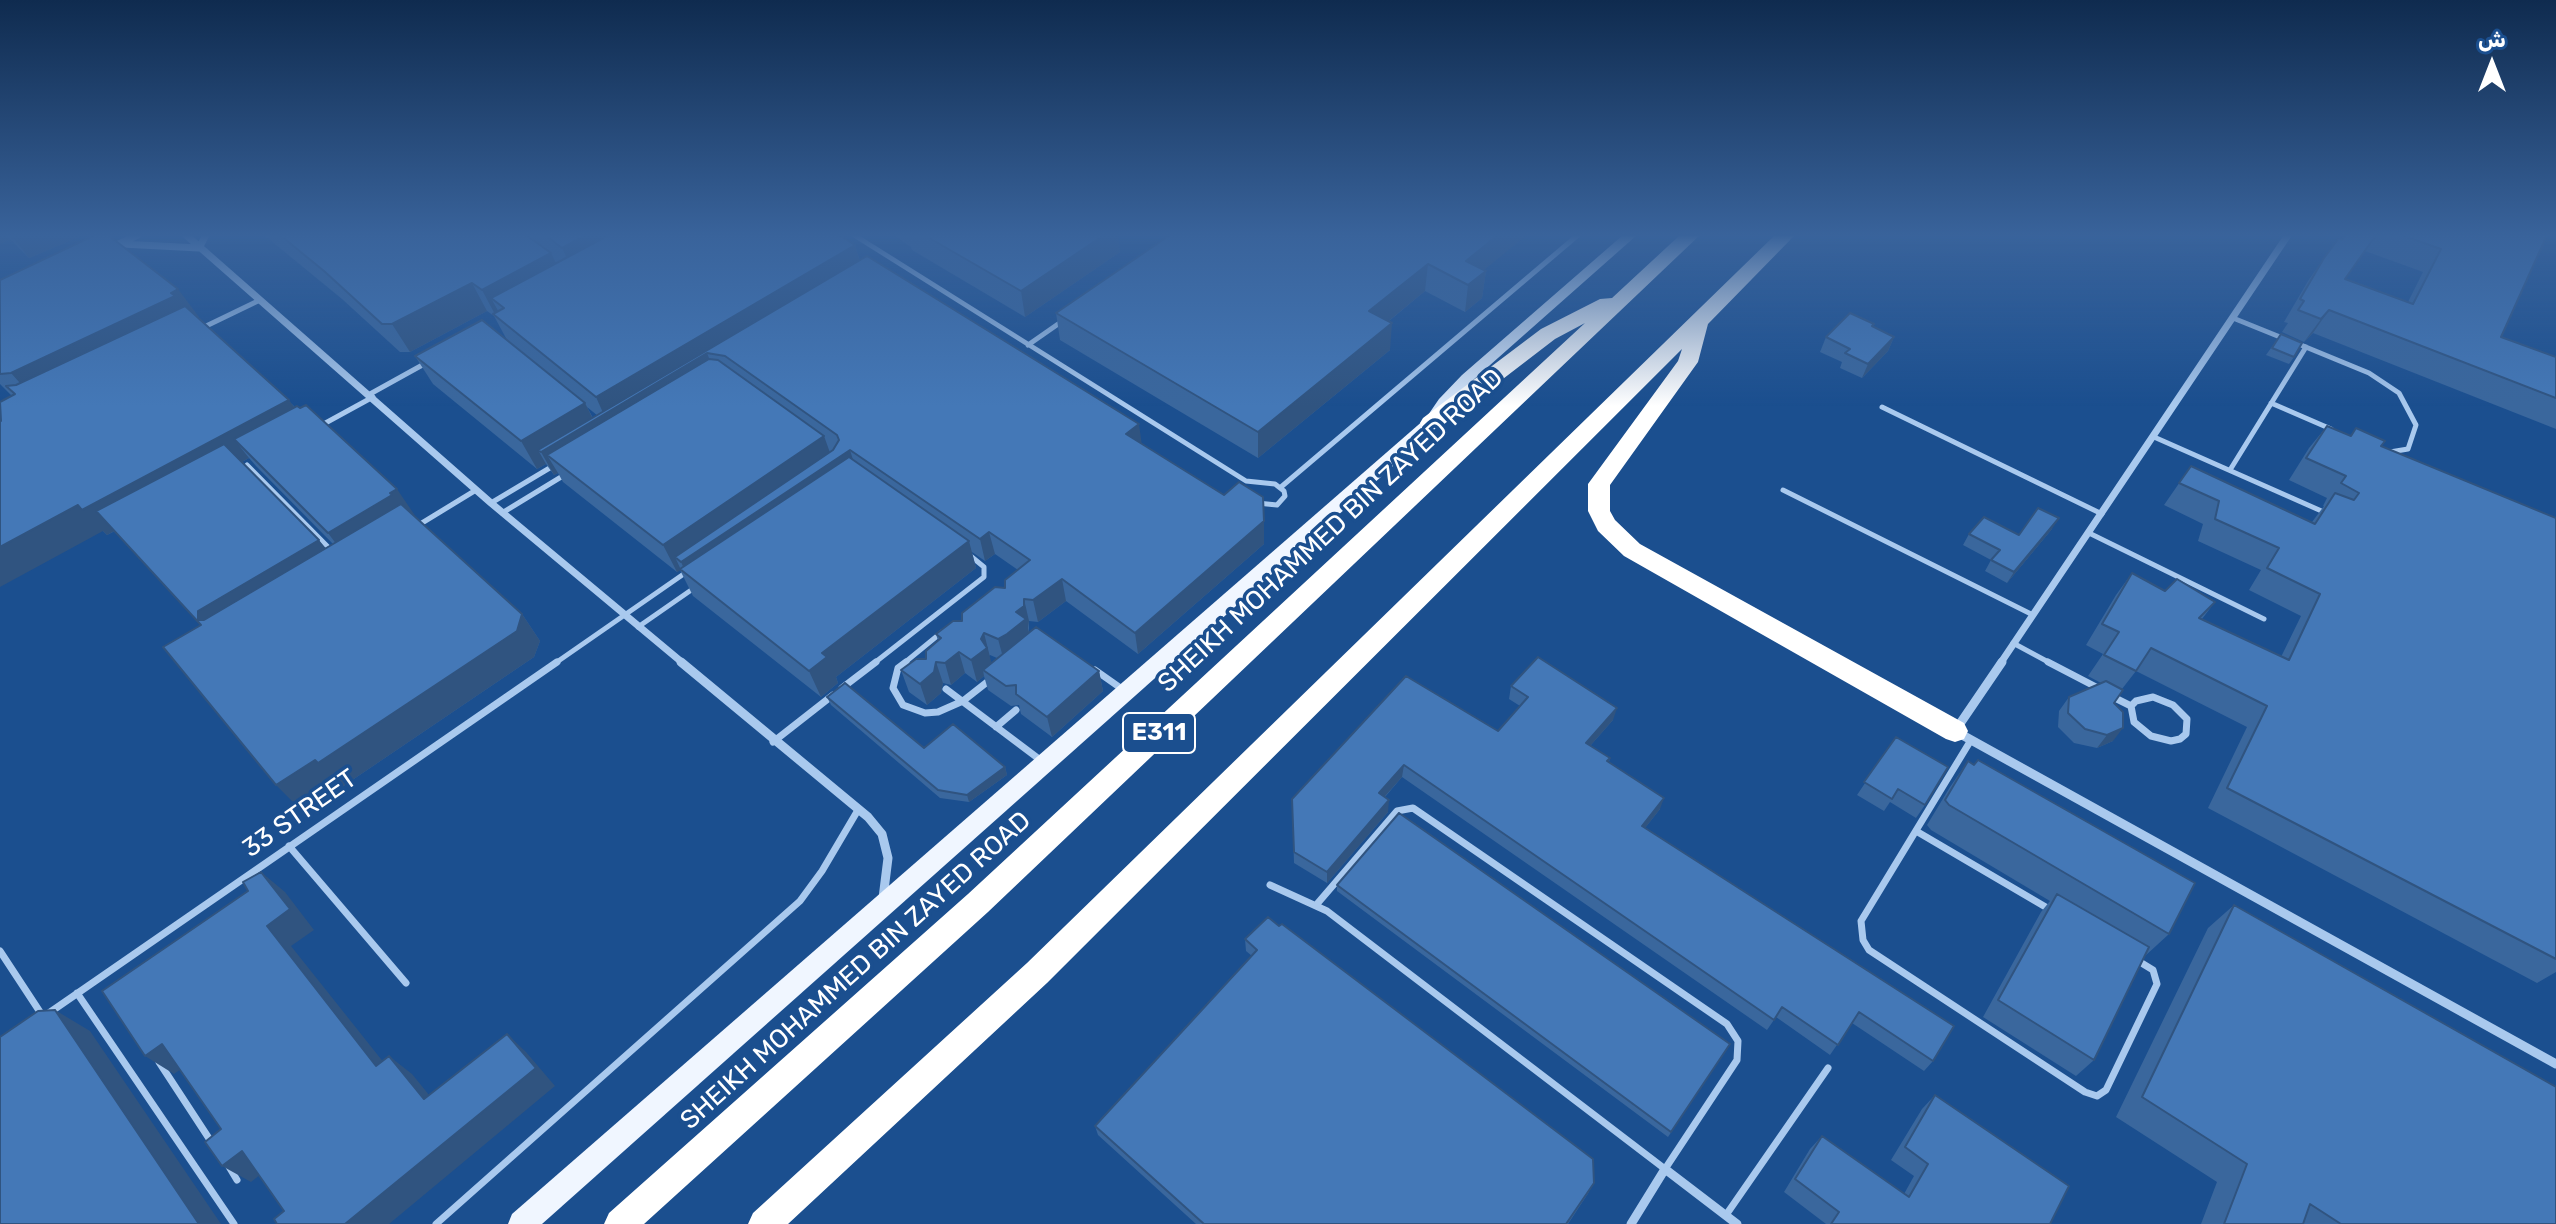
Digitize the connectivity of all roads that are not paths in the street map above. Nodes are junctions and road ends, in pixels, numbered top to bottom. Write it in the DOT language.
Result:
graph roads {
  1 [pos="251,292"];
  2 [pos="945,292"];
  3 [pos="1511,292"];
  4 [pos="1565,292"];
  5 [pos="1728,292"];
  6 [pos="2250,292"];
  7 [pos="1627,294"];
  8 [pos="260,300"];
  9 [pos="2233,318"];
  10 [pos="1065,320"];
  11 [pos="1698,322"];
  12 [pos="189,334"];
  13 [pos="1028,345"];
  14 [pos="2306,347"];
  15 [pos="434,359"];
  16 [pos="371,396"];
  17 [pos="2271,403"];
  18 [pos="1882,407"];
  19 [pos="1431,423"];
  20 [pos="317,427"];
  21 [pos="2339,432"];
  22 [pos="2154,437"];
  23 [pos="2380,450"];
  24 [pos="261,458"];
  25 [pos="557,464"];
  26 [pos="247,465"];
  27 [pos="2230,470"];
  28 [pos="233,473"];
  29 [pos="567,473"];
  30 [pos="1281,487"];
  31 [pos="1247,489"];
  32 [pos="476,490"];
  33 [pos="1783,490"];
  34 [pos="491,503"];
  35 [pos="1262,506"];
  36 [pos="502,513"];
  37 [pos="1254,513"];
  38 [pos="2102,514"];
  39 [pos="2335,517"];
  40 [pos="412,529"];
  41 [pos="2089,533"];
  42 [pos="955,545"];
  43 [pos="339,557"];
  44 [pos="699,563"];
  45 [pos="701,584"];
  46 [pos="623,615"];
  47 [pos="2033,615"];
  48 [pos="2264,619"];
  49 [pos="638,627"];
  50 [pos="948,627"];
  51 [pos="2013,643"];
  52 [pos="906,660"];
  53 [pos="1090,666"];
  54 [pos="917,668"];
  55 [pos="1003,669"];
  56 [pos="946,689"];
  57 [pos="1128,693"];
  58 [pos="963,701"];
  59 [pos="2131,706"];
  60 [pos="1016,710"];
  61 [pos="996,727"];
  62 [pos="1963,735"];
  63 [pos="773,742"];
  64 [pos="1045,765"];
  65 [pos="858,810"];
  66 [pos="1916,831"];
  67 [pos="289,846"];
  68 [pos="1270,885"];
  69 [pos="1317,904"];
  70 [pos="880,911"];
  71 [pos="2053,911"];
  72 [pos="0,951"];
  73 [pos="2121,951"];
  74 [pos="101,976"];
  75 [pos="406,983"];
  76 [pos="108,986"];
  77 [pos="77,993"];
  78 [pos="43,1017"];
  79 [pos="32,1024"];
  80 [pos="154,1056"];
  81 [pos="2556,1064"];
  82 [pos="1828,1068"];
  83 [pos="1665,1169"];
  84 [pos="237,1180"];
  85 [pos="1726,1215"];
  86 [pos="234,1224"];
  87 [pos="436,1224"];
  88 [pos="522,1224"];
  89 [pos="620,1224"];
  90 [pos="764,1224"];
  91 [pos="1631,1224"];
  92 [pos="1737,1224"];
  1 -- 8 [label="street"];
  2 -- 13 [label="lane"];
  3 -- 30 [label="lane"];
  4 -- 19 [label="street"];
  5 -- 11 [label="highway"];
  6 -- 9 [label="street"];
  7 -- 19 [label="highway"];
  7 -- 89 [label="highway, SHEIKH MOHAMMED BIN ZAYED ROAD / E311"];
  8 -- 12 [label="lane"];
  8 -- 16 [label="street"];
  9 -- 14 [label="lane"];
  9 -- 22 [label="street"];
  10 -- 13 [label="lane"];
  11 -- 62 [label="highway"];
  11 -- 90 [label="highway"];
  13 -- 31 [label="lane"];
  14 -- 17 [label="lane"];
  14 -- 23 [label="lane"];
  15 -- 16 [label="lane"];
  16 -- 20 [label="lane"];
  16 -- 32 [label="street"];
  17 -- 21 [label="lane"];
  17 -- 27 [label="lane"];
  18 -- 38 [label="lane"];
  19 -- 57 [label="main road"];
  22 -- 27 [label="lane"];
  22 -- 38 [label="street"];
  24 -- 26 [label="lane"];
  25 -- 34 [label="lane"];
  26 -- 28 [label="lane"];
  26 -- 43 [label="lane"];
  27 -- 39 [label="lane"];
  29 -- 36 [label="lane"];
  30 -- 31 [label="lane"];
  30 -- 35 [label="lane"];
  31 -- 35 [label="lane"];
  32 -- 34 [label="street"];
  32 -- 40 [label="lane"];
  33 -- 47 [label="lane"];
  34 -- 36 [label="street"];
  35 -- 37 [label="lane"];
  36 -- 46 [label="street"];
  38 -- 41 [label="street"];
  41 -- 47 [label="street"];
  41 -- 48 [label="lane"];
  42 -- 63 [label="lane"];
  44 -- 46 [label="lane, 33 STREET"];
  45 -- 49 [label="lane"];
  46 -- 49 [label="street"];
  46 -- 67 [label="lane, 33 STREET"];
  47 -- 51 [label="street"];
  49 -- 63 [label="street"];
  50 -- 52 [label="lane"];
  51 -- 59 [label="lane"];
  51 -- 62 [label="street"];
  52 -- 54 [label="lane"];
  52 -- 58 [label="lane"];
  53 -- 57 [label="lane"];
  55 -- 58 [label="lane"];
  56 -- 58 [label="lane"];
  57 -- 64 [label="main road"];
  58 -- 61 [label="lane"];
  59 -- 59 [label="lane"];
  60 -- 61 [label="lane"];
  61 -- 64 [label="lane"];
  62 -- 66 [label="lane"];
  62 -- 81 [label="street"];
  63 -- 65 [label="street"];
  64 -- 70 [label="main road"];
  65 -- 70 [label="street"];
  65 -- 87 [label="lane"];
  66 -- 71 [label="lane"];
  66 -- 73 [label="lane"];
  67 -- 74 [label="lane, 33 STREET"];
  67 -- 75 [label="lane"];
  68 -- 69 [label="lane"];
  69 -- 83 [label="lane"];
  69 -- 83 [label="lane"];
  70 -- 88 [label="main road"];
  72 -- 78 [label="lane"];
  74 -- 76 [label="lane"];
  74 -- 77 [label="lane, 33 STREET"];
  77 -- 78 [label="lane, 33 STREET"];
  77 -- 86 [label="lane"];
  78 -- 79 [label="lane, 33 STREET"];
  80 -- 84 [label="lane"];
  82 -- 85 [label="lane"];
  83 -- 85 [label="street"];
  83 -- 91 [label="street"];
  85 -- 92 [label="street"];
}
